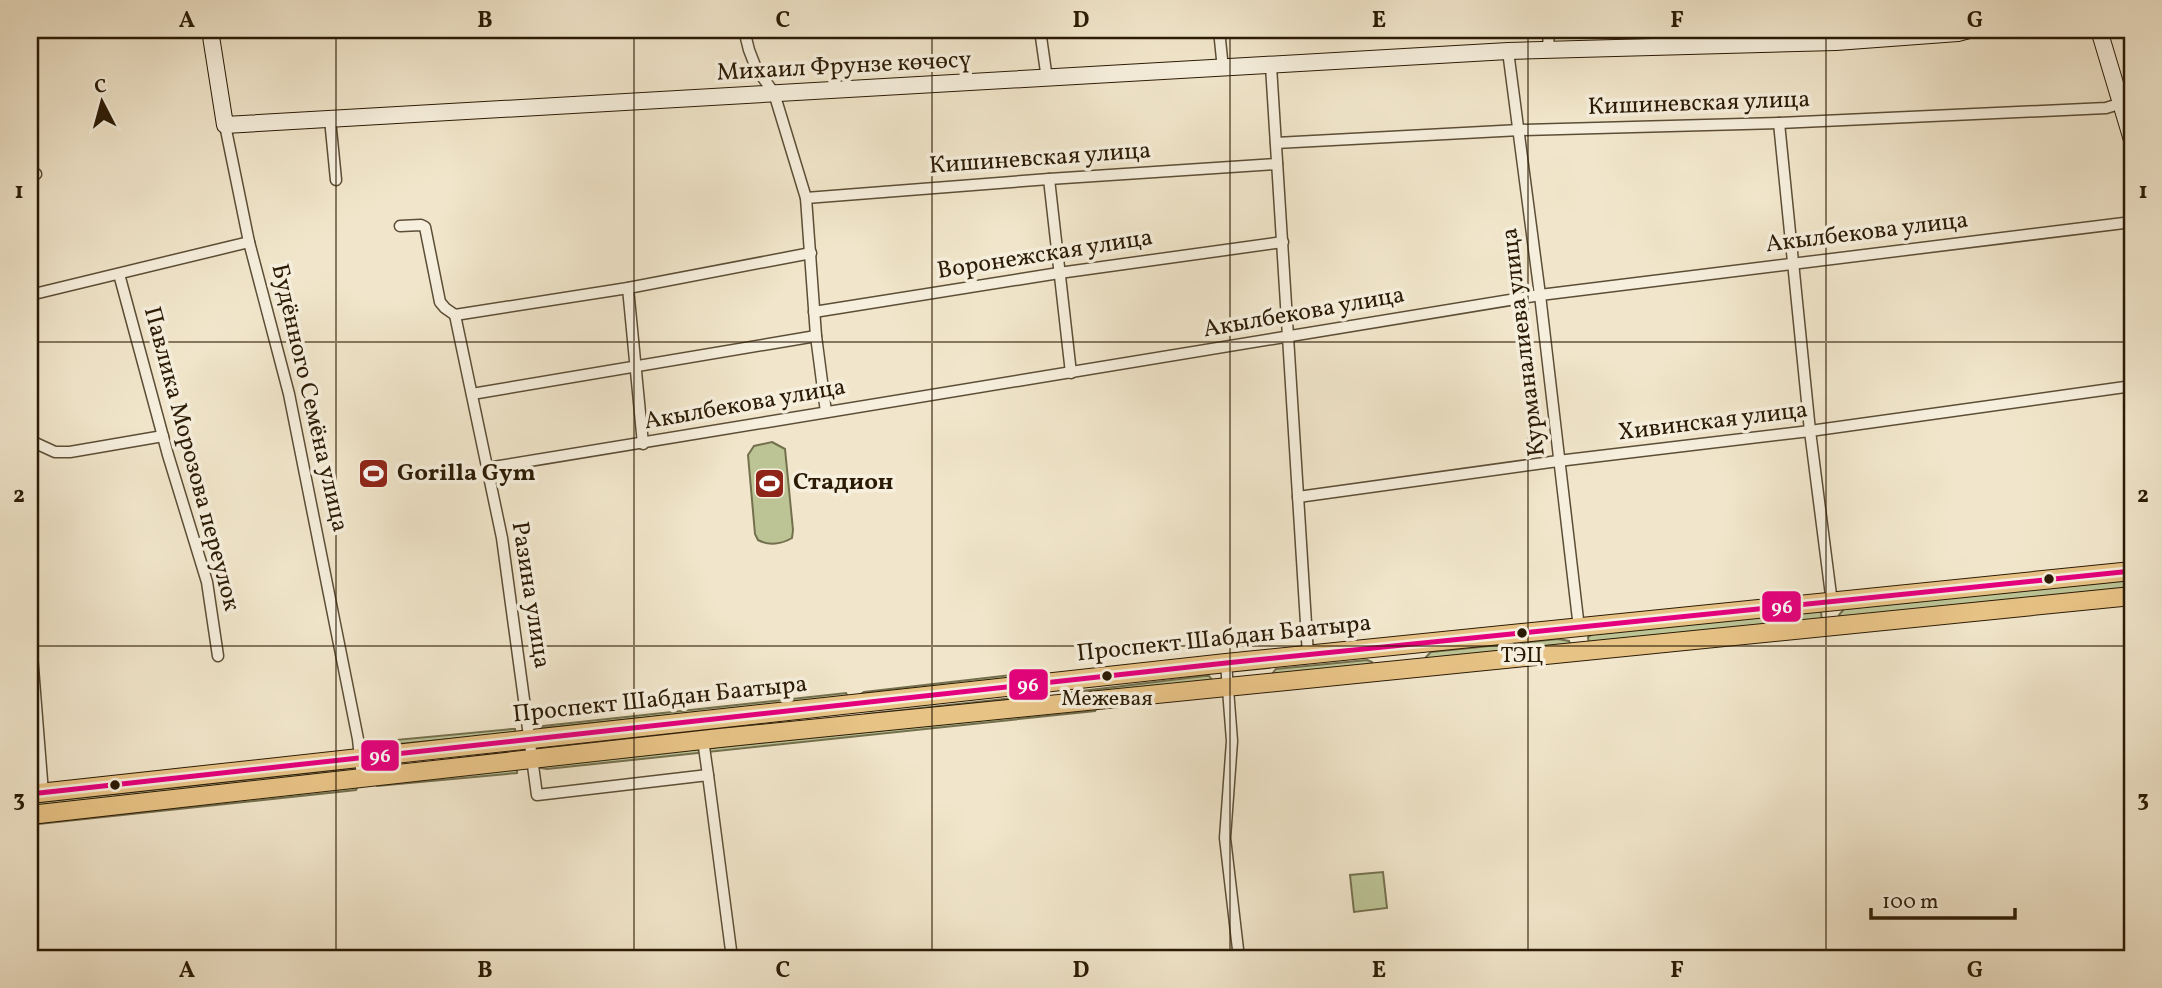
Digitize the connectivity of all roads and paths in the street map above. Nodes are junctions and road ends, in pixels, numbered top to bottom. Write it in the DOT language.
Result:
graph roads {
  1 [pos="209,30"];
  2 [pos="744,30"];
  3 [pos="1040,30"];
  4 [pos="1219,30"];
  5 [pos="1549,30"];
  6 [pos="1851,30"];
  7 [pos="1969,30"];
  8 [pos="2099,30"];
  9 [pos="1836,42"];
  10 [pos="1548,49"];
  11 [pos="1508,51"];
  12 [pos="1271,66"];
  13 [pos="1223,69"];
  14 [pos="1047,79"];
  15 [pos="774,93"];
  16 [pos="2122,103"];
  17 [pos="330,119"];
  18 [pos="1779,123"];
  19 [pos="225,125"];
  20 [pos="1520,130"];
  21 [pos="2132,140"];
  22 [pos="1276,143"];
  23 [pos="1278,164"];
  24 [pos="1049,178"];
  25 [pos="336,180"];
  26 [pos="806,198"];
  27 [pos="2132,222"];
  28 [pos="400,226"];
  29 [pos="249,242"];
  30 [pos="1283,242"];
  31 [pos="811,253"];
  32 [pos="1793,263"];
  33 [pos="1059,272"];
  34 [pos="119,274"];
  35 [pos="628,288"];
  36 [pos="30,295"];
  37 [pos="1540,295"];
  38 [pos="814,312"];
  39 [pos="455,315"];
  40 [pos="1288,335"];
  41 [pos="816,336"];
  42 [pos="634,367"];
  43 [pos="1071,373"];
  44 [pos="2132,386"];
  45 [pos="472,394"];
  46 [pos="827,412"];
  47 [pos="1810,431"];
  48 [pos="163,436"];
  49 [pos="31,441"];
  50 [pos="643,444"];
  51 [pos="1558,461"];
  52 [pos="487,468"];
  53 [pos="1298,497"];
  54 [pos="2132,571"];
  55 [pos="2132,596"];
  56 [pos="1832,603"];
  57 [pos="1834,625"];
  58 [pos="1578,628"];
  59 [pos="1419,644"];
  60 [pos="1380,648"];
  61 [pos="1582,652"];
  62 [pos="32,654"];
  63 [pos="1308,654"];
  64 [pos="218,656"];
  65 [pos="1226,663"];
  66 [pos="1422,667"];
  67 [pos="1382,672"];
  68 [pos="1040,684"];
  69 [pos="1228,688"];
  70 [pos="1043,706"];
  71 [pos="530,739"];
  72 [pos="703,740"];
  73 [pos="359,758"];
  74 [pos="532,758"];
  75 [pos="708,775"];
  76 [pos="362,777"];
  77 [pos="36,793"];
  78 [pos="30,815"];
  79 [pos="732,958"];
  80 [pos="1239,958"];
  1 -- 19 [label="main road, Будённого Семёна улица"];
  2 -- 15 [label="street"];
  3 -- 14 [label="street"];
  4 -- 13 [label="street"];
  5 -- 10 [label="street"];
  6 -- 9 [label="street"];
  7 -- 9 [label="main road, Михаил Фрунзе көчөсү"];
  8 -- 16 [label="main road"];
  9 -- 10 [label="main road, Михаил Фрунзе көчөсү"];
  10 -- 11 [label="main road, Михаил Фрунзе көчөсү"];
  11 -- 12 [label="main road, Михаил Фрунзе көчөсү"];
  11 -- 20 [label="street, Курманалиева улица"];
  12 -- 13 [label="main road, Михаил Фрунзе көчөсү"];
  12 -- 22 [label="street"];
  13 -- 14 [label="main road, Михаил Фрунзе көчөсү"];
  14 -- 15 [label="main road, Михаил Фрунзе көчөсү"];
  15 -- 17 [label="main road, Михаил Фрунзе көчөсү"];
  15 -- 26 [label="street"];
  16 -- 18 [label="street, Кишиневская улица"];
  16 -- 21 [label="main road"];
  17 -- 19 [label="main road, Михаил Фрунзе көчөсү"];
  17 -- 25 [label="street"];
  18 -- 20 [label="street, Кишиневская улица"];
  18 -- 32 [label="street"];
  19 -- 29 [label="street, Будённого Семёна улица"];
  20 -- 22 [label="street, Кишиневская улица"];
  20 -- 37 [label="street, Курманалиева улица"];
  22 -- 23 [label="street"];
  23 -- 24 [label="street, Кишиневская улица"];
  23 -- 30 [label="street"];
  24 -- 26 [label="street, Кишиневская улица"];
  24 -- 33 [label="street"];
  26 -- 31 [label="street"];
  27 -- 32 [label="street, Акылбекова улица"];
  28 -- 39 [label="street"];
  29 -- 34 [label="street"];
  29 -- 73 [label="street, Будённого Семёна улица"];
  30 -- 33 [label="street, Воронежская улица"];
  30 -- 40 [label="street"];
  31 -- 35 [label="street"];
  31 -- 38 [label="street"];
  32 -- 37 [label="street, Акылбекова улица"];
  32 -- 47 [label="street"];
  33 -- 38 [label="street, Воронежская улица"];
  33 -- 43 [label="street"];
  34 -- 36 [label="street"];
  34 -- 48 [label="street, Павлика Морозова переулок"];
  35 -- 39 [label="street"];
  35 -- 42 [label="street"];
  37 -- 40 [label="street, Акылбекова улица"];
  37 -- 51 [label="street, Курманалиева улица"];
  38 -- 41 [label="street"];
  39 -- 45 [label="street, Разина улица"];
  40 -- 43 [label="street, Акылбекова улица"];
  40 -- 53 [label="street"];
  41 -- 42 [label="street"];
  41 -- 46 [label="street"];
  42 -- 45 [label="street"];
  42 -- 50 [label="street"];
  43 -- 46 [label="street, Акылбекова улица"];
  44 -- 47 [label="street, Хивинская улица"];
  45 -- 52 [label="street, Разина улица"];
  46 -- 50 [label="street, Акылбекова улица"];
  47 -- 51 [label="street, Хивинская улица"];
  47 -- 56 [label="street"];
  48 -- 49 [label="street"];
  48 -- 64 [label="street, Павлика Морозова переулок"];
  50 -- 52 [label="street, Акылбекова улица"];
  51 -- 53 [label="street, Хивинская улица"];
  51 -- 58 [label="street, Курманалиева улица"];
  52 -- 71 [label="street, Разина улица"];
  53 -- 63 [label="street"];
  54 -- 56 [label="main road, Проспект Шабдан Баатыра"];
  55 -- 57 [label="main road, Проспект Шабдан Баатыра"];
  56 -- 57 [label="main road"];
  56 -- 58 [label="main road, Проспект Шабдан Баатыра"];
  57 -- 61 [label="main road, Проспект Шабдан Баатыра"];
  58 -- 59 [label="main road, Проспект Шабдан Баатыра"];
  58 -- 61 [label="main road"];
  59 -- 60 [label="main road, Проспект Шабдан Баатыра"];
  59 -- 66 [label="main road"];
  60 -- 63 [label="main road, Проспект Шабдан Баатыра"];
  60 -- 67 [label="main road"];
  61 -- 66 [label="main road, Проспект Шабдан Баатыра"];
  62 -- 77 [label="street"];
  63 -- 65 [label="main road, Проспект Шабдан Баатыра"];
  65 -- 68 [label="main road, Проспект Шабдан Баатыра"];
  65 -- 69 [label="street"];
  66 -- 67 [label="main road, Проспект Шабдан Баатыра"];
  67 -- 69 [label="main road, Проспект Шабдан Баатыра"];
  68 -- 70 [label="main road"];
  68 -- 71 [label="main road, Проспект Шабдан Баатыра"];
  69 -- 70 [label="main road, Проспект Шабдан Баатыра"];
  69 -- 80 [label="street"];
  70 -- 72 [label="main road, Проспект Шабдан Баатыра"];
  71 -- 73 [label="main road, Проспект Шабдан Баатыра"];
  71 -- 74 [label="street, Разина улица"];
  72 -- 74 [label="main road, Проспект Шабдан Баатыра"];
  72 -- 75 [label="street"];
  73 -- 76 [label="street, Будённого Семёна улица"];
  73 -- 77 [label="main road, Проспект Шабдан Баатыра"];
  74 -- 75 [label="street, Разина улица"];
  74 -- 76 [label="main road, Проспект Шабдан Баатыра"];
  75 -- 79 [label="street"];
  76 -- 78 [label="main road, Проспект Шабдан Баатыра"];
}
